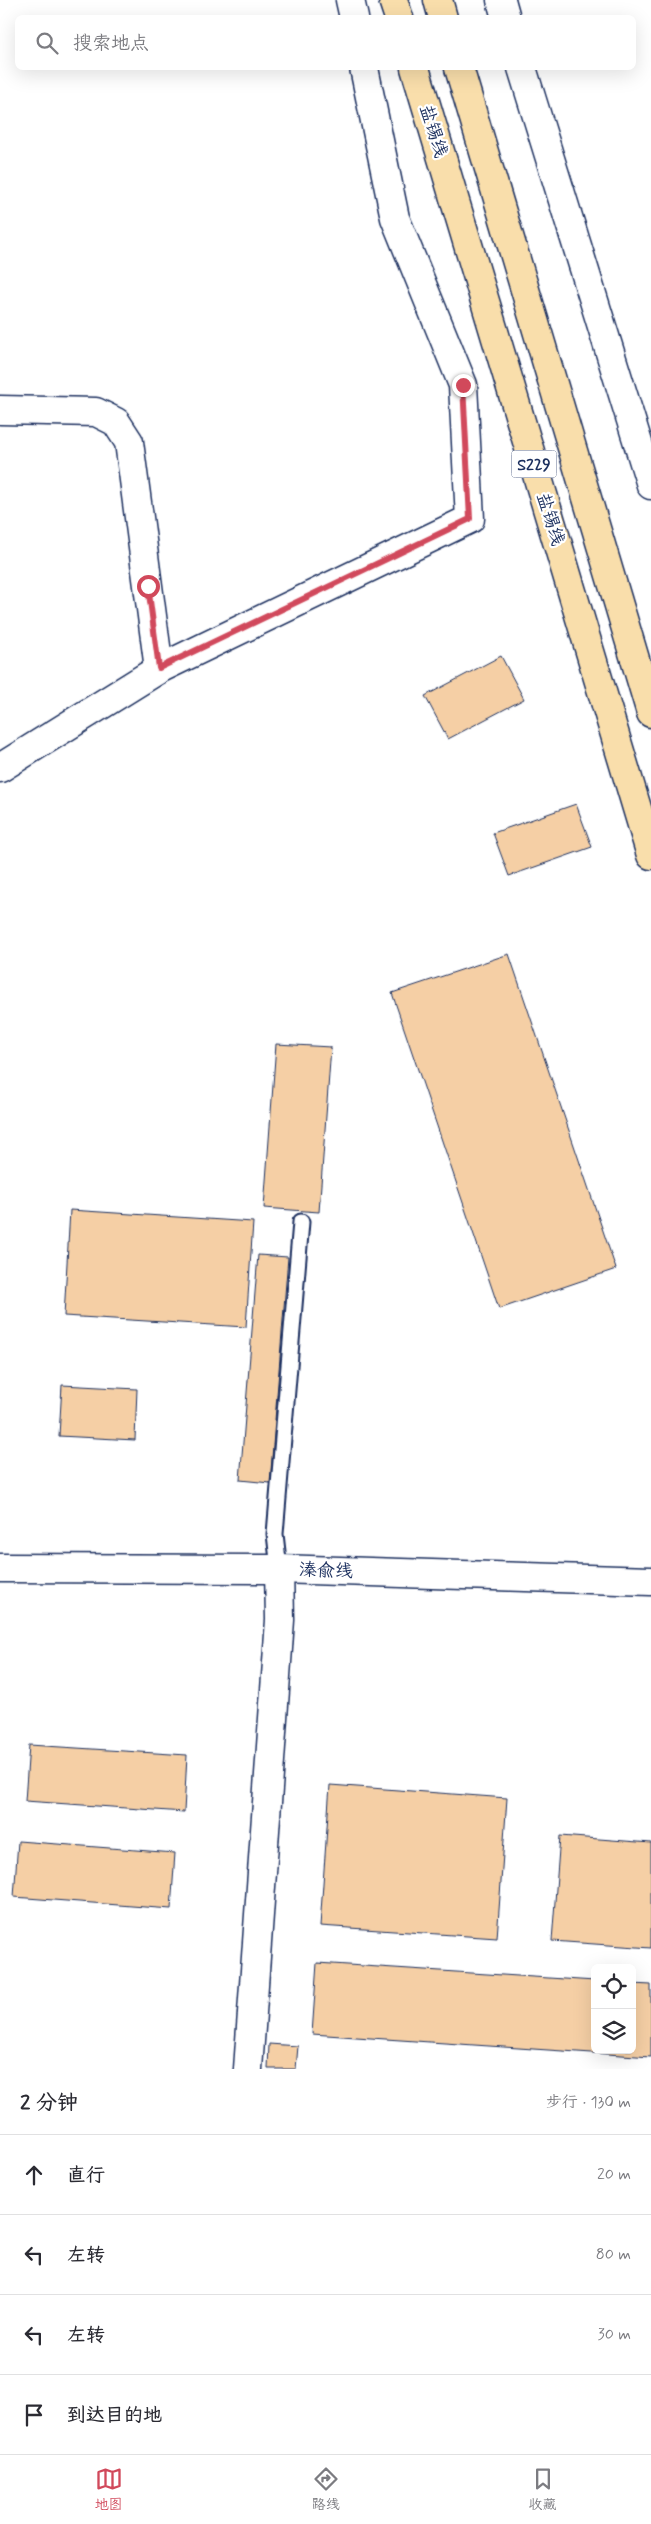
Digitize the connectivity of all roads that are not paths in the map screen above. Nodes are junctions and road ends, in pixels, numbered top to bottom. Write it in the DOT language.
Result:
graph roads {
  1 [pos="350,0"];
  2 [pos="393,0"];
  3 [pos="438,0"];
  4 [pos="501,0"];
  5 [pos="353,15"];
  6 [pos="398,15"];
  7 [pos="442,15"];
  8 [pos="505,15"];
  9 [pos="364,70"];
  10 [pos="415,70"];
  11 [pos="459,70"];
  12 [pos="523,70"];
  13 [pos="0,410"];
  14 [pos="645,442"];
  15 [pos="651,485"];
  16 [pos="159,668"];
  17 [pos="651,713"];
  18 [pos="0,768"];
  19 [pos="651,855"];
  20 [pos="301,1222"];
  21 [pos="0,1568"];
  22 [pos="279,1569"];
  23 [pos="651,1581"];
  24 [pos="248,2069"];
  1 -- 5 [label="street"];
  2 -- 6 [label="main road"];
  3 -- 7 [label="main road"];
  4 -- 8 [label="street"];
  9 -- 16 [label="street"];
  10 -- 19 [label="main road, 盐锡线 / S229"];
  11 -- 17 [label="main road, S229"];
  12 -- 14 [label="street"];
  13 -- 16 [label="street"];
  14 -- 15 [label="street"];
  16 -- 18 [label="street"];
  20 -- 22 [label="lane"];
  21 -- 22 [label="street, 溱俞线"];
  22 -- 23 [label="street, 溱俞线"];
  22 -- 24 [label="street"];
}
